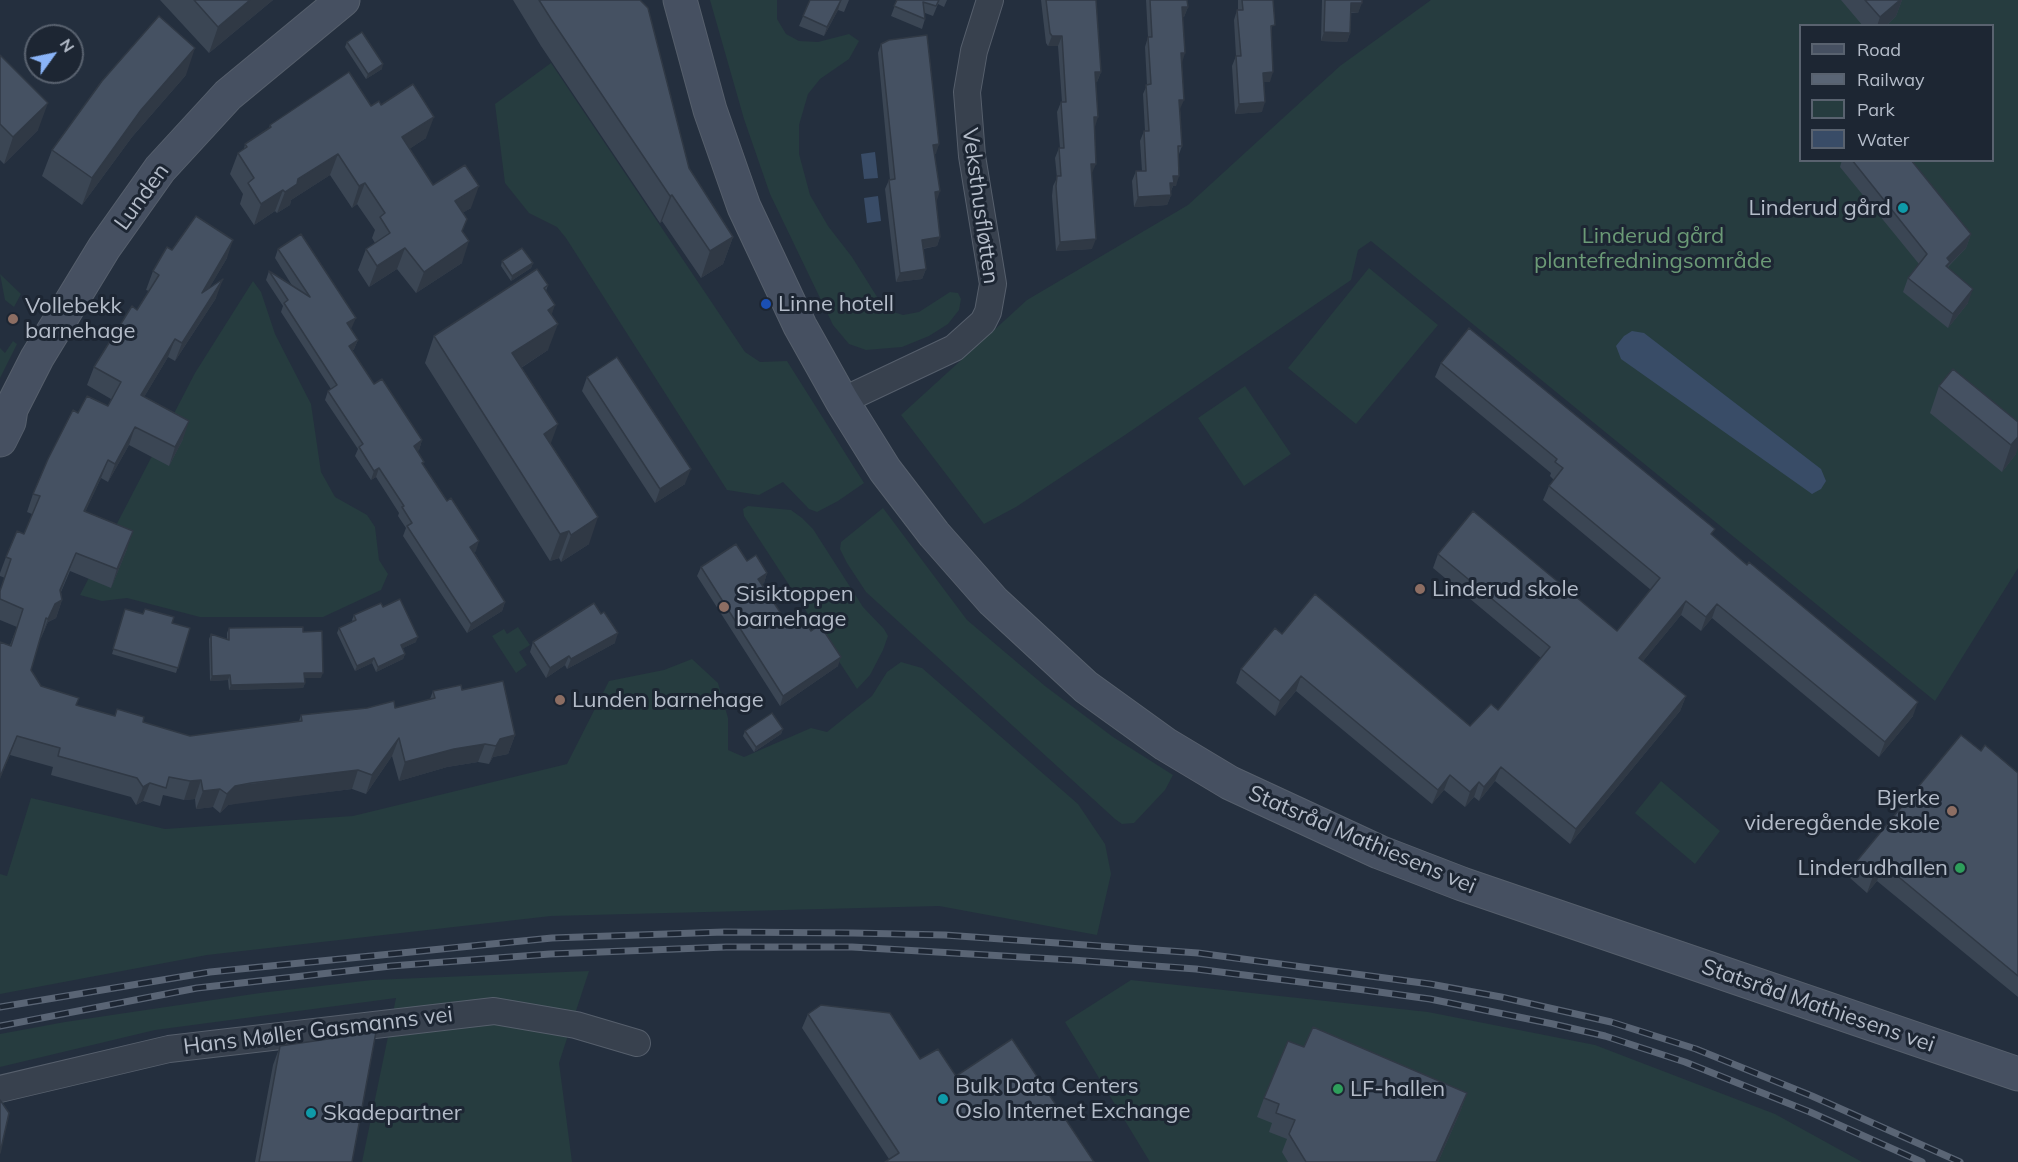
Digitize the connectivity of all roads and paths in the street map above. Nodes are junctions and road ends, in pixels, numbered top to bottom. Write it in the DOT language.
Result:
graph roads {
  1 [pos="343,0"];
  2 [pos="681,0"];
  3 [pos="990,0"];
  4 [pos="842,401"];
  5 [pos="0,440"];
  6 [pos="637,1043"];
  7 [pos="2018,1074"];
  8 [pos="0,1089"];
  1 -- 5 [label="street, Lunden"];
  2 -- 4 [label="street, Statsråd Mathiesens vei"];
  3 -- 4 [label="street, Veksthusfløtten"];
  4 -- 7 [label="street, Statsråd Mathiesens vei"];
  6 -- 8 [label="street, Hans Møller Gasmanns vei"];
}
